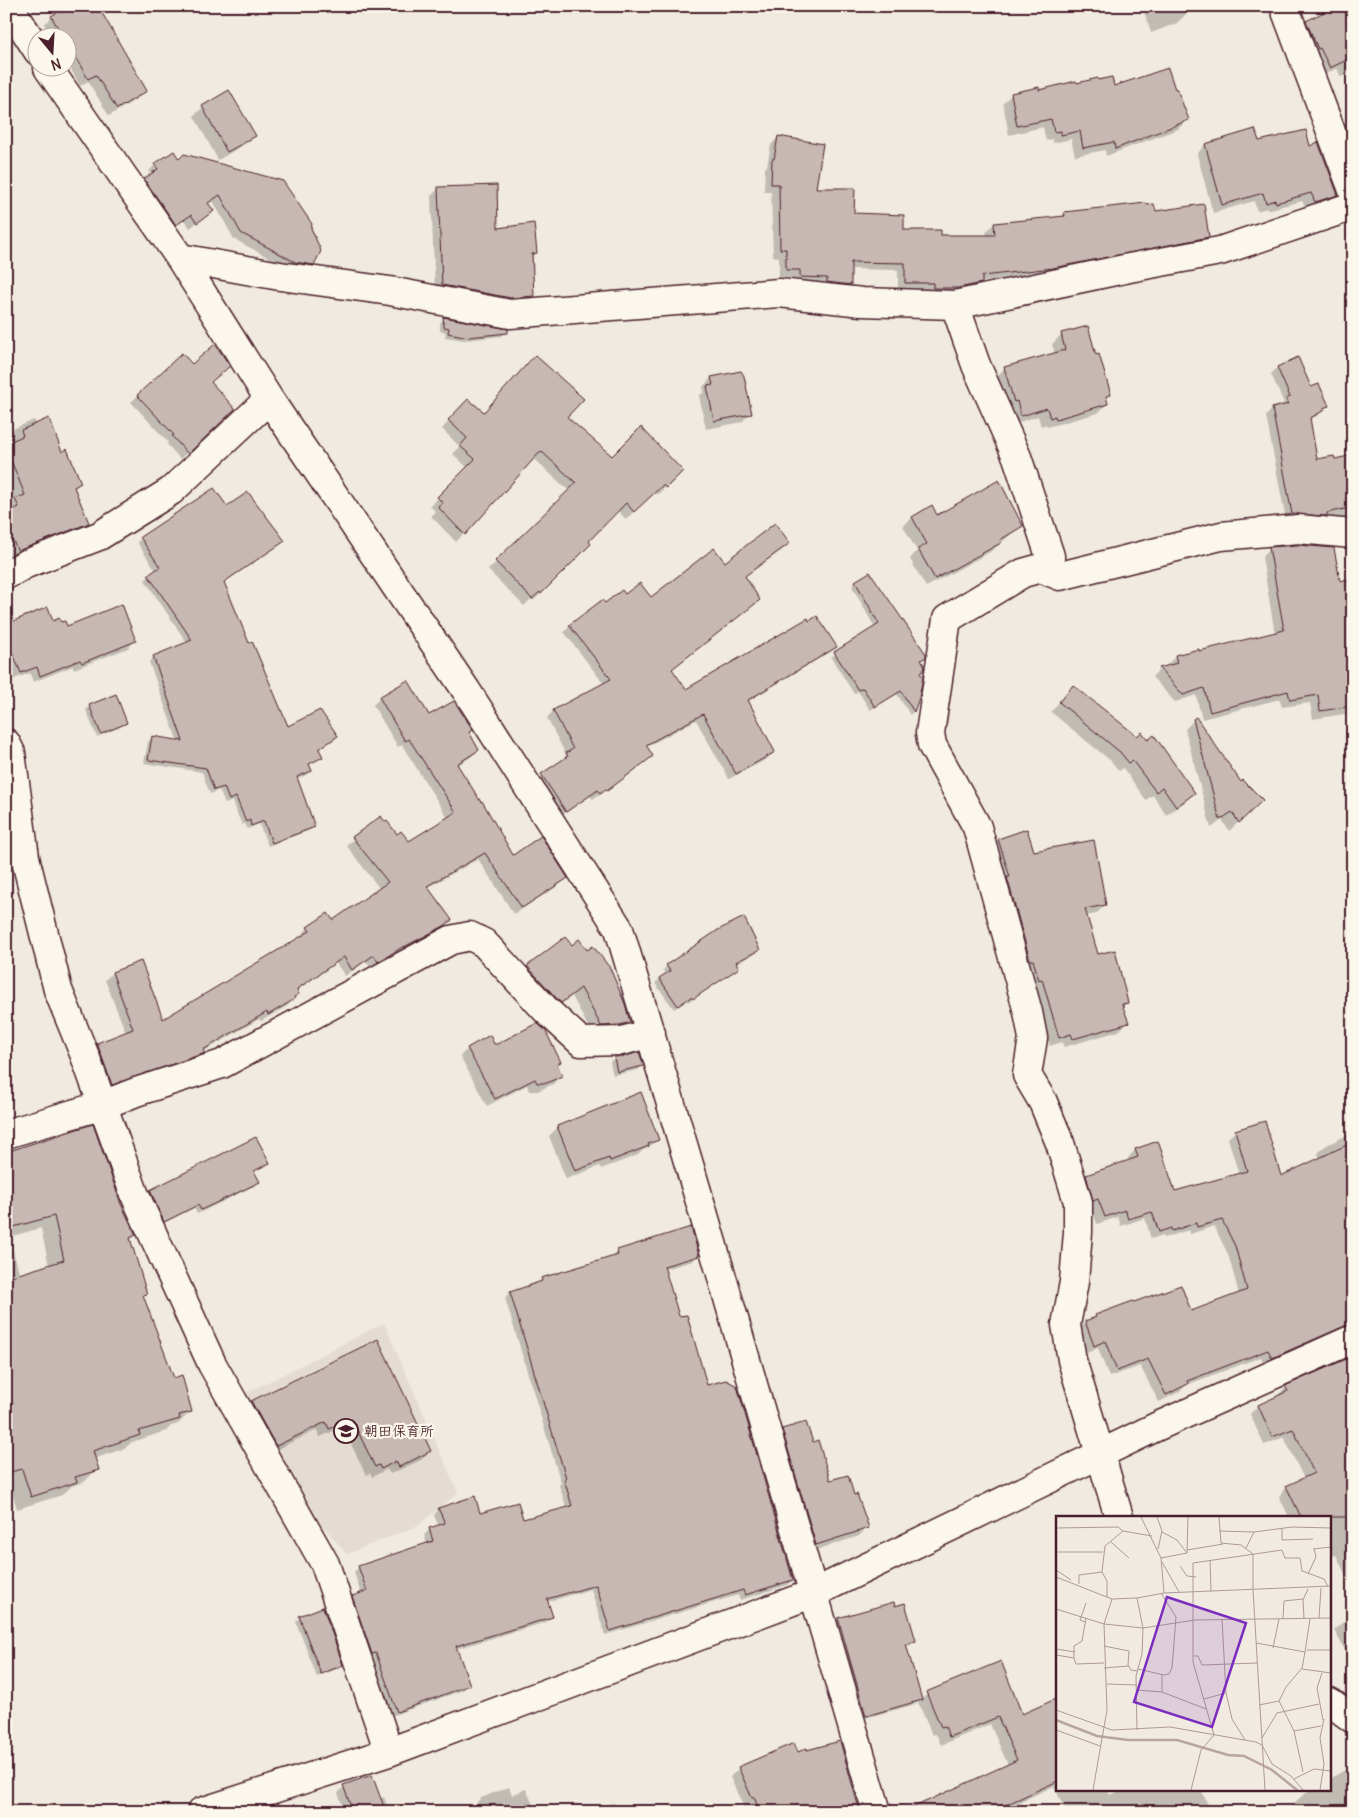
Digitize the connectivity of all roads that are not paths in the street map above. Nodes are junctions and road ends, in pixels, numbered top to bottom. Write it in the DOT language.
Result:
graph roads {
  1 [pos="9,6"];
  2 [pos="1284,6"];
  3 [pos="28,36"];
  4 [pos="55,78"];
  5 [pos="1353,190"];
  6 [pos="1353,206"];
  7 [pos="180,258"];
  8 [pos="955,305"];
  9 [pos="269,399"];
  10 [pos="1353,534"];
  11 [pos="1050,572"];
  12 [pos="6,575"];
  13 [pos="6,743"];
  14 [pos="651,1032"];
  15 [pos="103,1105"];
  16 [pos="6,1134"];
  17 [pos="1353,1339"];
  18 [pos="1101,1455"];
  19 [pos="1119,1516"];
  20 [pos="814,1593"];
  21 [pos="1332,1703"];
  22 [pos="1353,1719"];
  23 [pos="389,1752"];
  24 [pos="201,1812"];
  25 [pos="877,1812"];
  1 -- 3 [label="street"];
  2 -- 5 [label="street"];
  4 -- 7 [label="street"];
  6 -- 8 [label="street"];
  7 -- 8 [label="street"];
  7 -- 9 [label="street"];
  8 -- 11 [label="street"];
  9 -- 12 [label="street"];
  9 -- 14 [label="street"];
  10 -- 11 [label="street"];
  11 -- 18 [label="street"];
  13 -- 15 [label="street"];
  14 -- 15 [label="street"];
  14 -- 20 [label="street"];
  15 -- 16 [label="street"];
  15 -- 23 [label="street"];
  17 -- 18 [label="street"];
  18 -- 19 [label="street"];
  18 -- 20 [label="street"];
  20 -- 23 [label="street"];
  20 -- 25 [label="street"];
  21 -- 22 [label="street"];
  23 -- 24 [label="street"];
}
